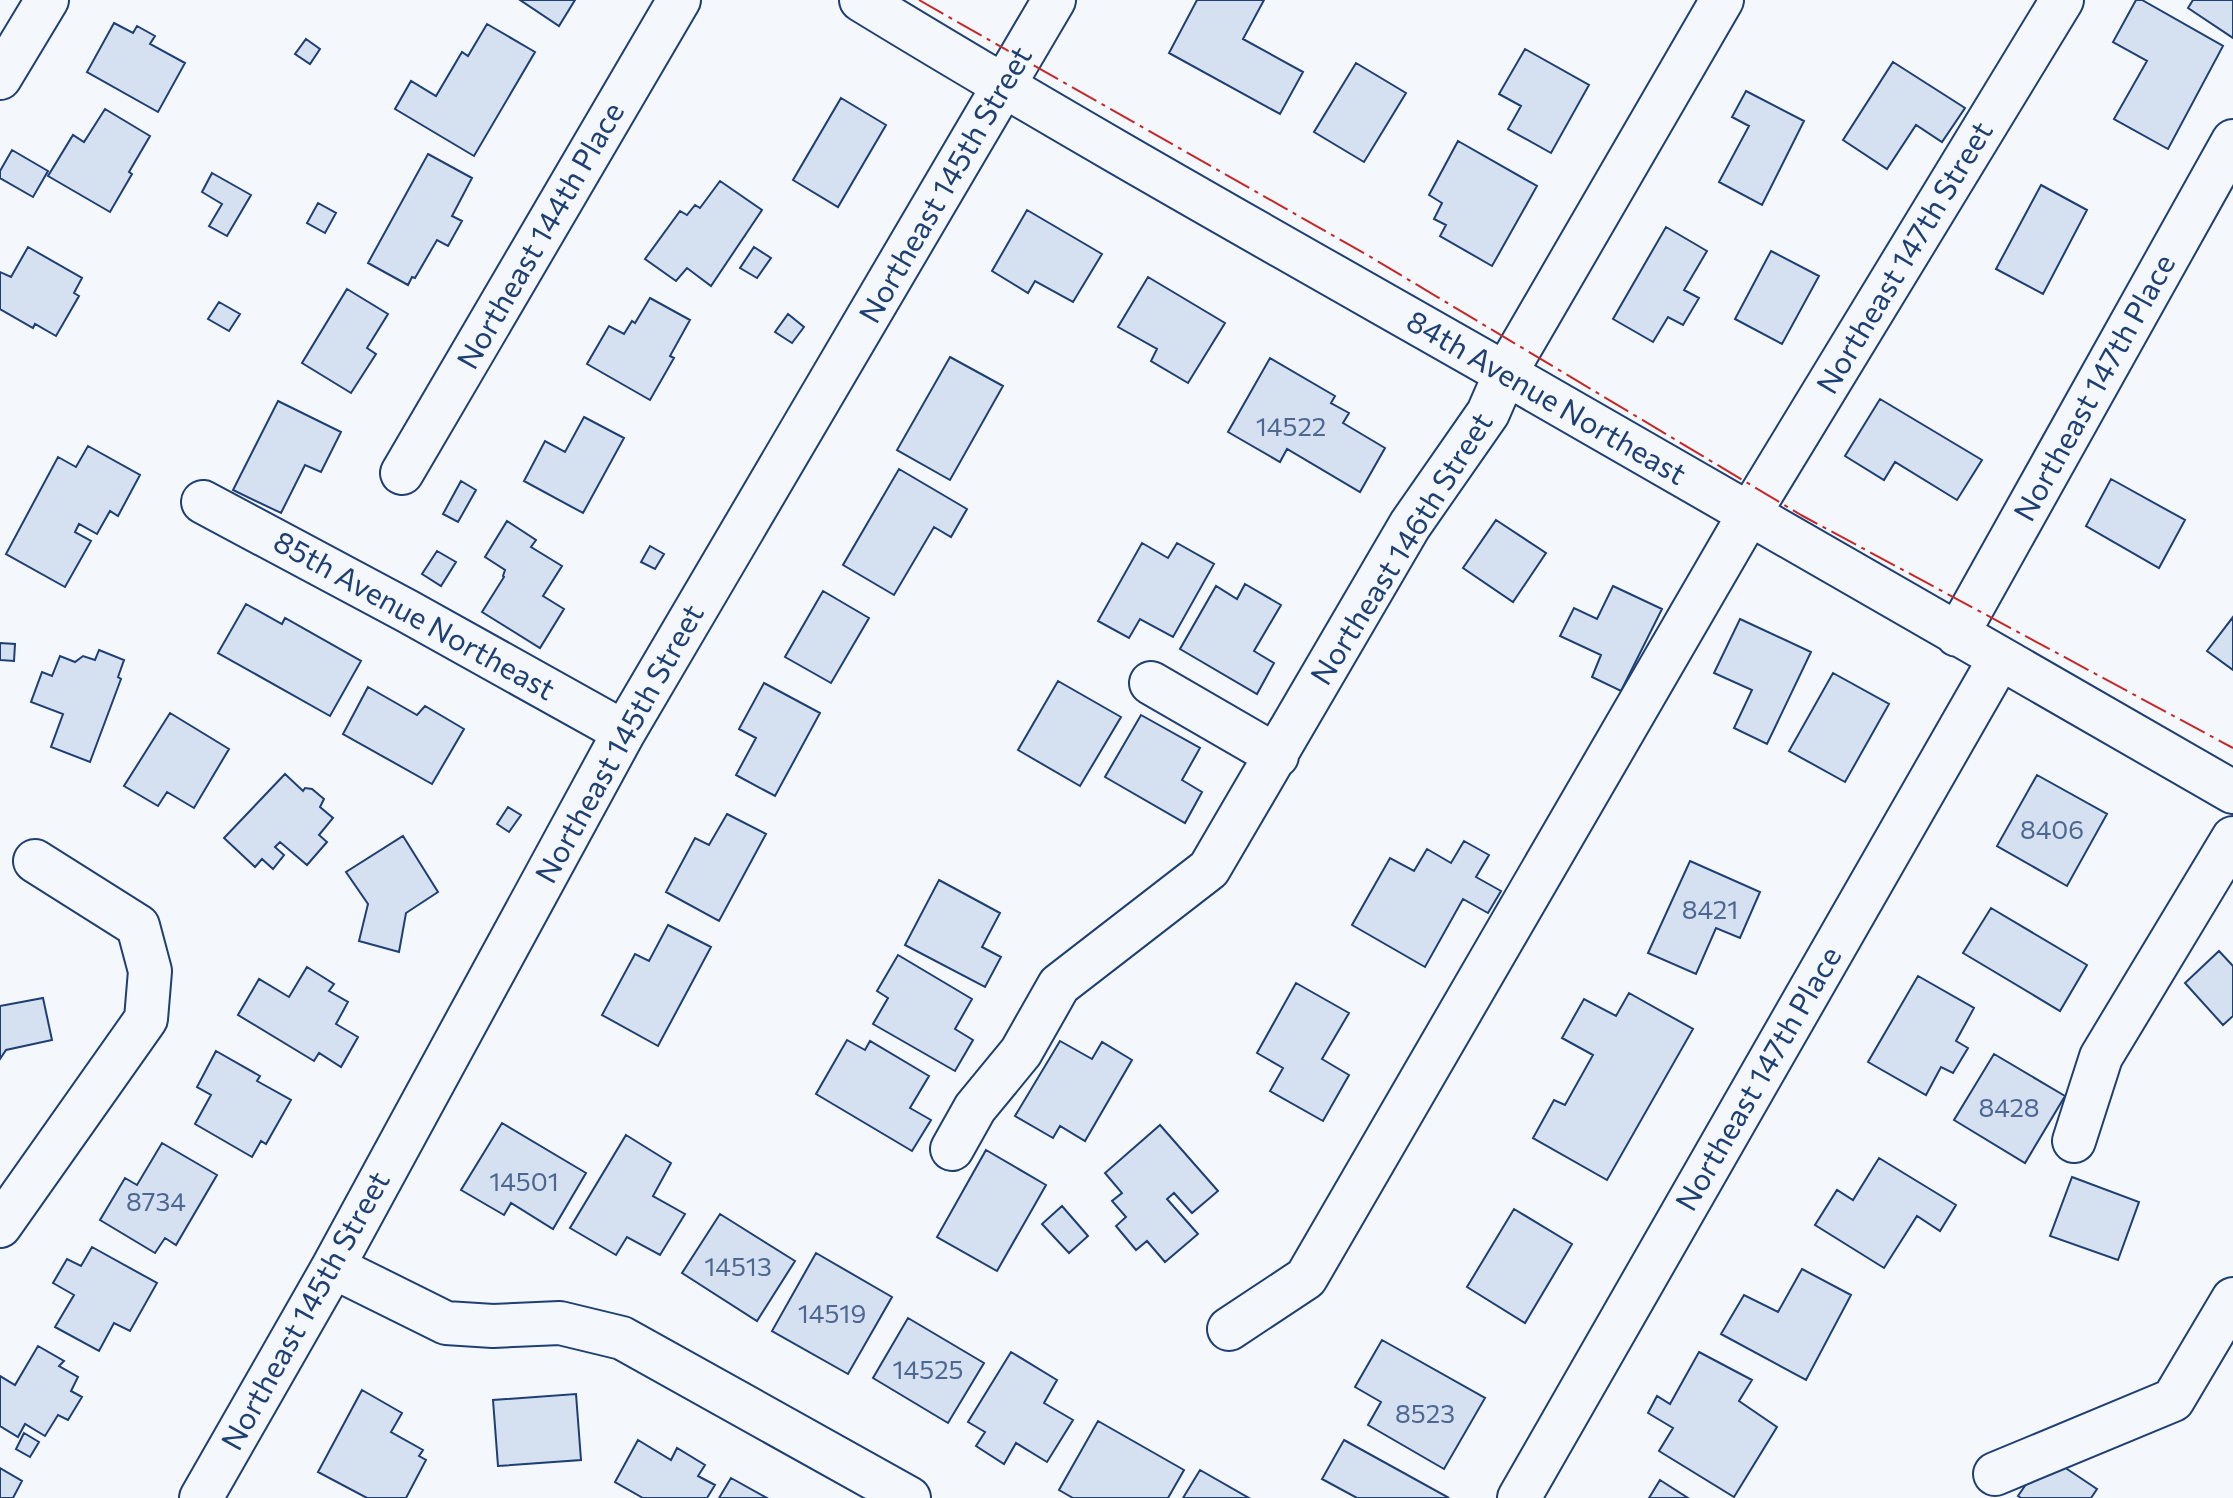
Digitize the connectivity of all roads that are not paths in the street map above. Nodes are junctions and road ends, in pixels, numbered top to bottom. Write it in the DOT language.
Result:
graph roads {
  1 [pos="47,0"];
  2 [pos="679,0"];
  3 [pos="861,0"];
  4 [pos="1054,0"];
  5 [pos="1722,0"];
  6 [pos="2062,0"];
  7 [pos="0,78"];
  8 [pos="1004,87"];
  9 [pos="2233,141"];
  10 [pos="1505,374"];
  11 [pos="402,473"];
  12 [pos="203,502"];
  13 [pos="1748,516"];
  14 [pos="1957,635"];
  15 [pos="1999,660"];
  16 [pos="1151,683"];
  17 [pos="624,732"];
  18 [pos="1277,756"];
  19 [pos="2233,792"];
  20 [pos="2233,838"];
  21 [pos="35,861"];
  22 [pos="2074,1141"];
  23 [pos="952,1149"];
  24 [pos="0,1226"];
  25 [pos="333,1267"];
  26 [pos="2233,1299"];
  27 [pos="1229,1329"];
  28 [pos="1995,1474"];
  29 [pos="201,1498"];
  30 [pos="909,1498"];
  31 [pos="1519,1498"];
  1 -- 7 [label="street"];
  2 -- 11 [label="street, Northeast 144th Place"];
  3 -- 8 [label="street, 84th Avenue Northeast"];
  4 -- 8 [label="street, Northeast 145th Street"];
  5 -- 10 [label="street, Northeast 146th Street"];
  6 -- 13 [label="street, Northeast 147th Street"];
  8 -- 10 [label="street, 84th Avenue Northeast"];
  8 -- 17 [label="street, Northeast 145th Street"];
  9 -- 14 [label="street, Northeast 147th Place"];
  10 -- 13 [label="street, 84th Avenue Northeast"];
  10 -- 18 [label="street, Northeast 146th Street"];
  12 -- 17 [label="street, 85th Avenue Northeast"];
  13 -- 14 [label="street, 84th Avenue Northeast"];
  13 -- 27 [label="street, Northeast 147th Street"];
  14 -- 15 [label="street, 84th Avenue Northeast"];
  15 -- 19 [label="street, 84th Avenue Northeast"];
  15 -- 31 [label="street, Northeast 147th Place"];
  16 -- 18 [label="street"];
  17 -- 25 [label="street, Northeast 145th Street"];
  18 -- 23 [label="street, Northeast 146th Street"];
  20 -- 22 [label="street"];
  21 -- 24 [label="street"];
  25 -- 29 [label="street, Northeast 145th Street"];
  25 -- 30 [label="street"];
  26 -- 28 [label="street"];
}
